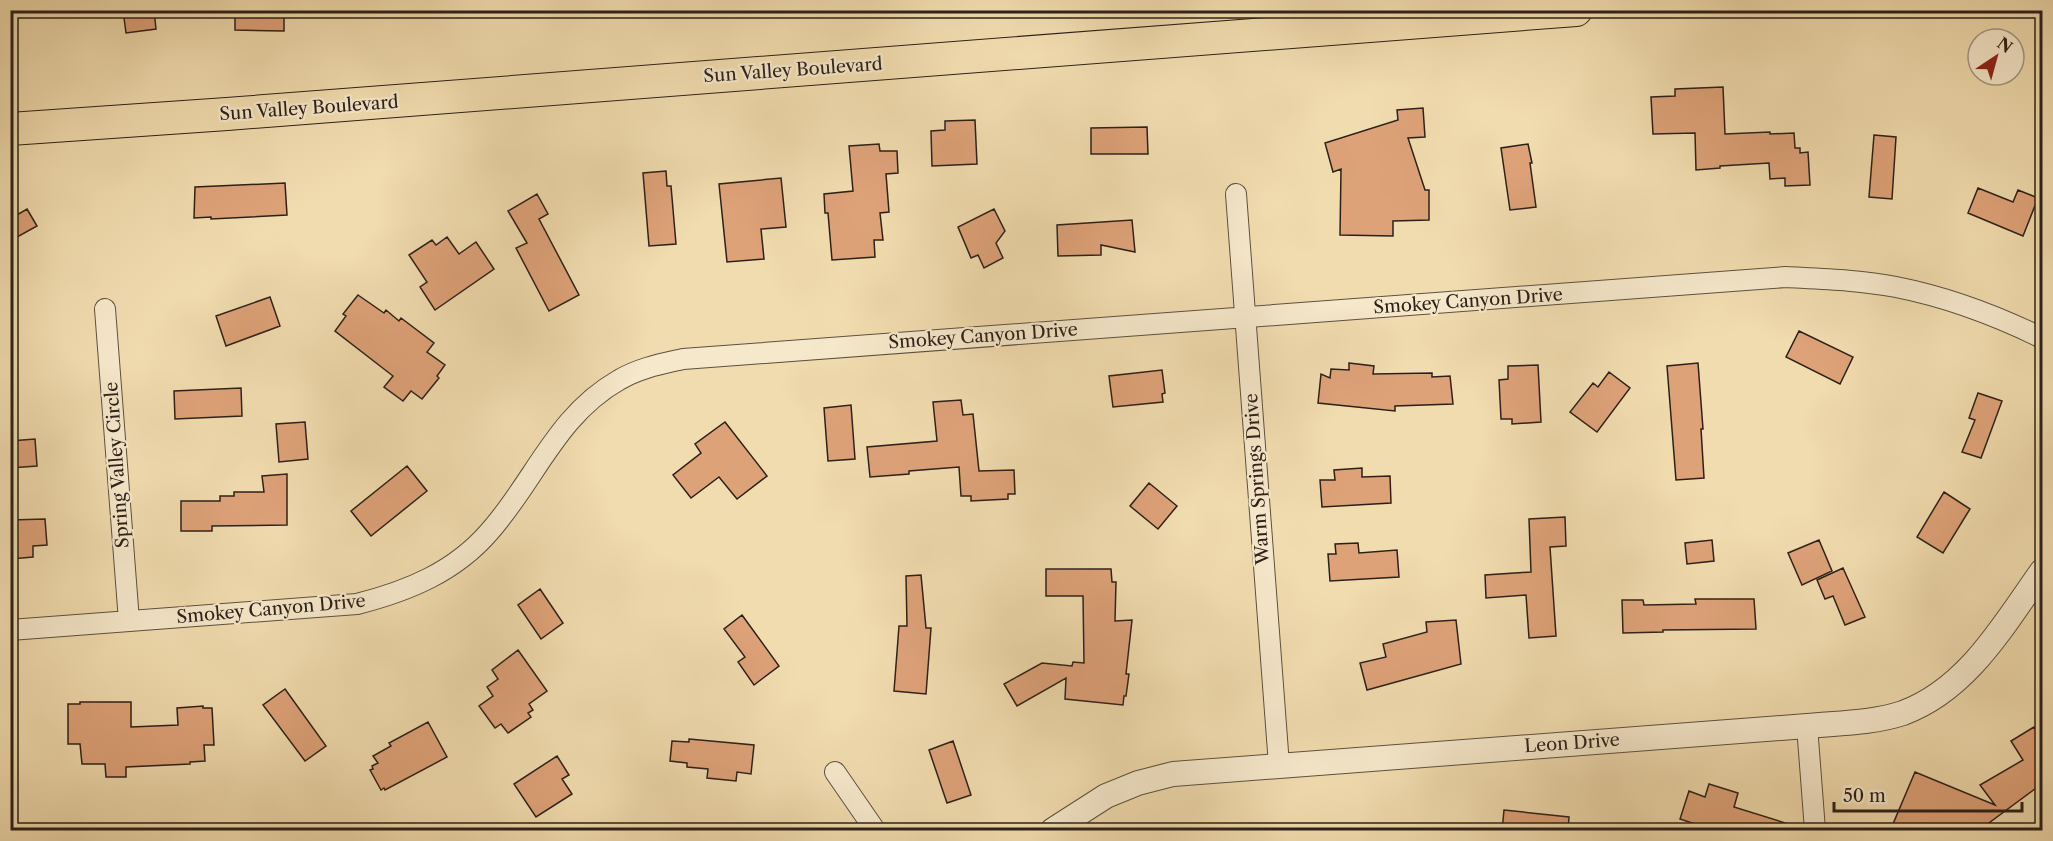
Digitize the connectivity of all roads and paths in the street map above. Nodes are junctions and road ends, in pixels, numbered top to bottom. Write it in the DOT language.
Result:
graph roads {
  1 [pos="1576,10"];
  2 [pos="10,129"];
  3 [pos="1236,194"];
  4 [pos="105,309"];
  5 [pos="1245,317"];
  6 [pos="2043,338"];
  7 [pos="2043,571"];
  8 [pos="129,621"];
  9 [pos="10,630"];
  10 [pos="1807,726"];
  11 [pos="1279,765"];
  12 [pos="835,772"];
  13 [pos="875,831"];
  14 [pos="1053,831"];
  15 [pos="1815,831"];
  1 -- 2 [label="main road, Sun Valley Boulevard"];
  3 -- 5 [label="street, Warm Springs Drive"];
  4 -- 8 [label="street, Spring Valley Circle"];
  5 -- 6 [label="street, Smokey Canyon Drive"];
  5 -- 8 [label="street, Smokey Canyon Drive"];
  5 -- 11 [label="street, Warm Springs Drive"];
  7 -- 10 [label="street, Leon Drive"];
  8 -- 9 [label="street, Smokey Canyon Drive"];
  10 -- 11 [label="street, Leon Drive"];
  10 -- 15 [label="street"];
  11 -- 14 [label="street, Leon Drive"];
  12 -- 13 [label="street"];
}
